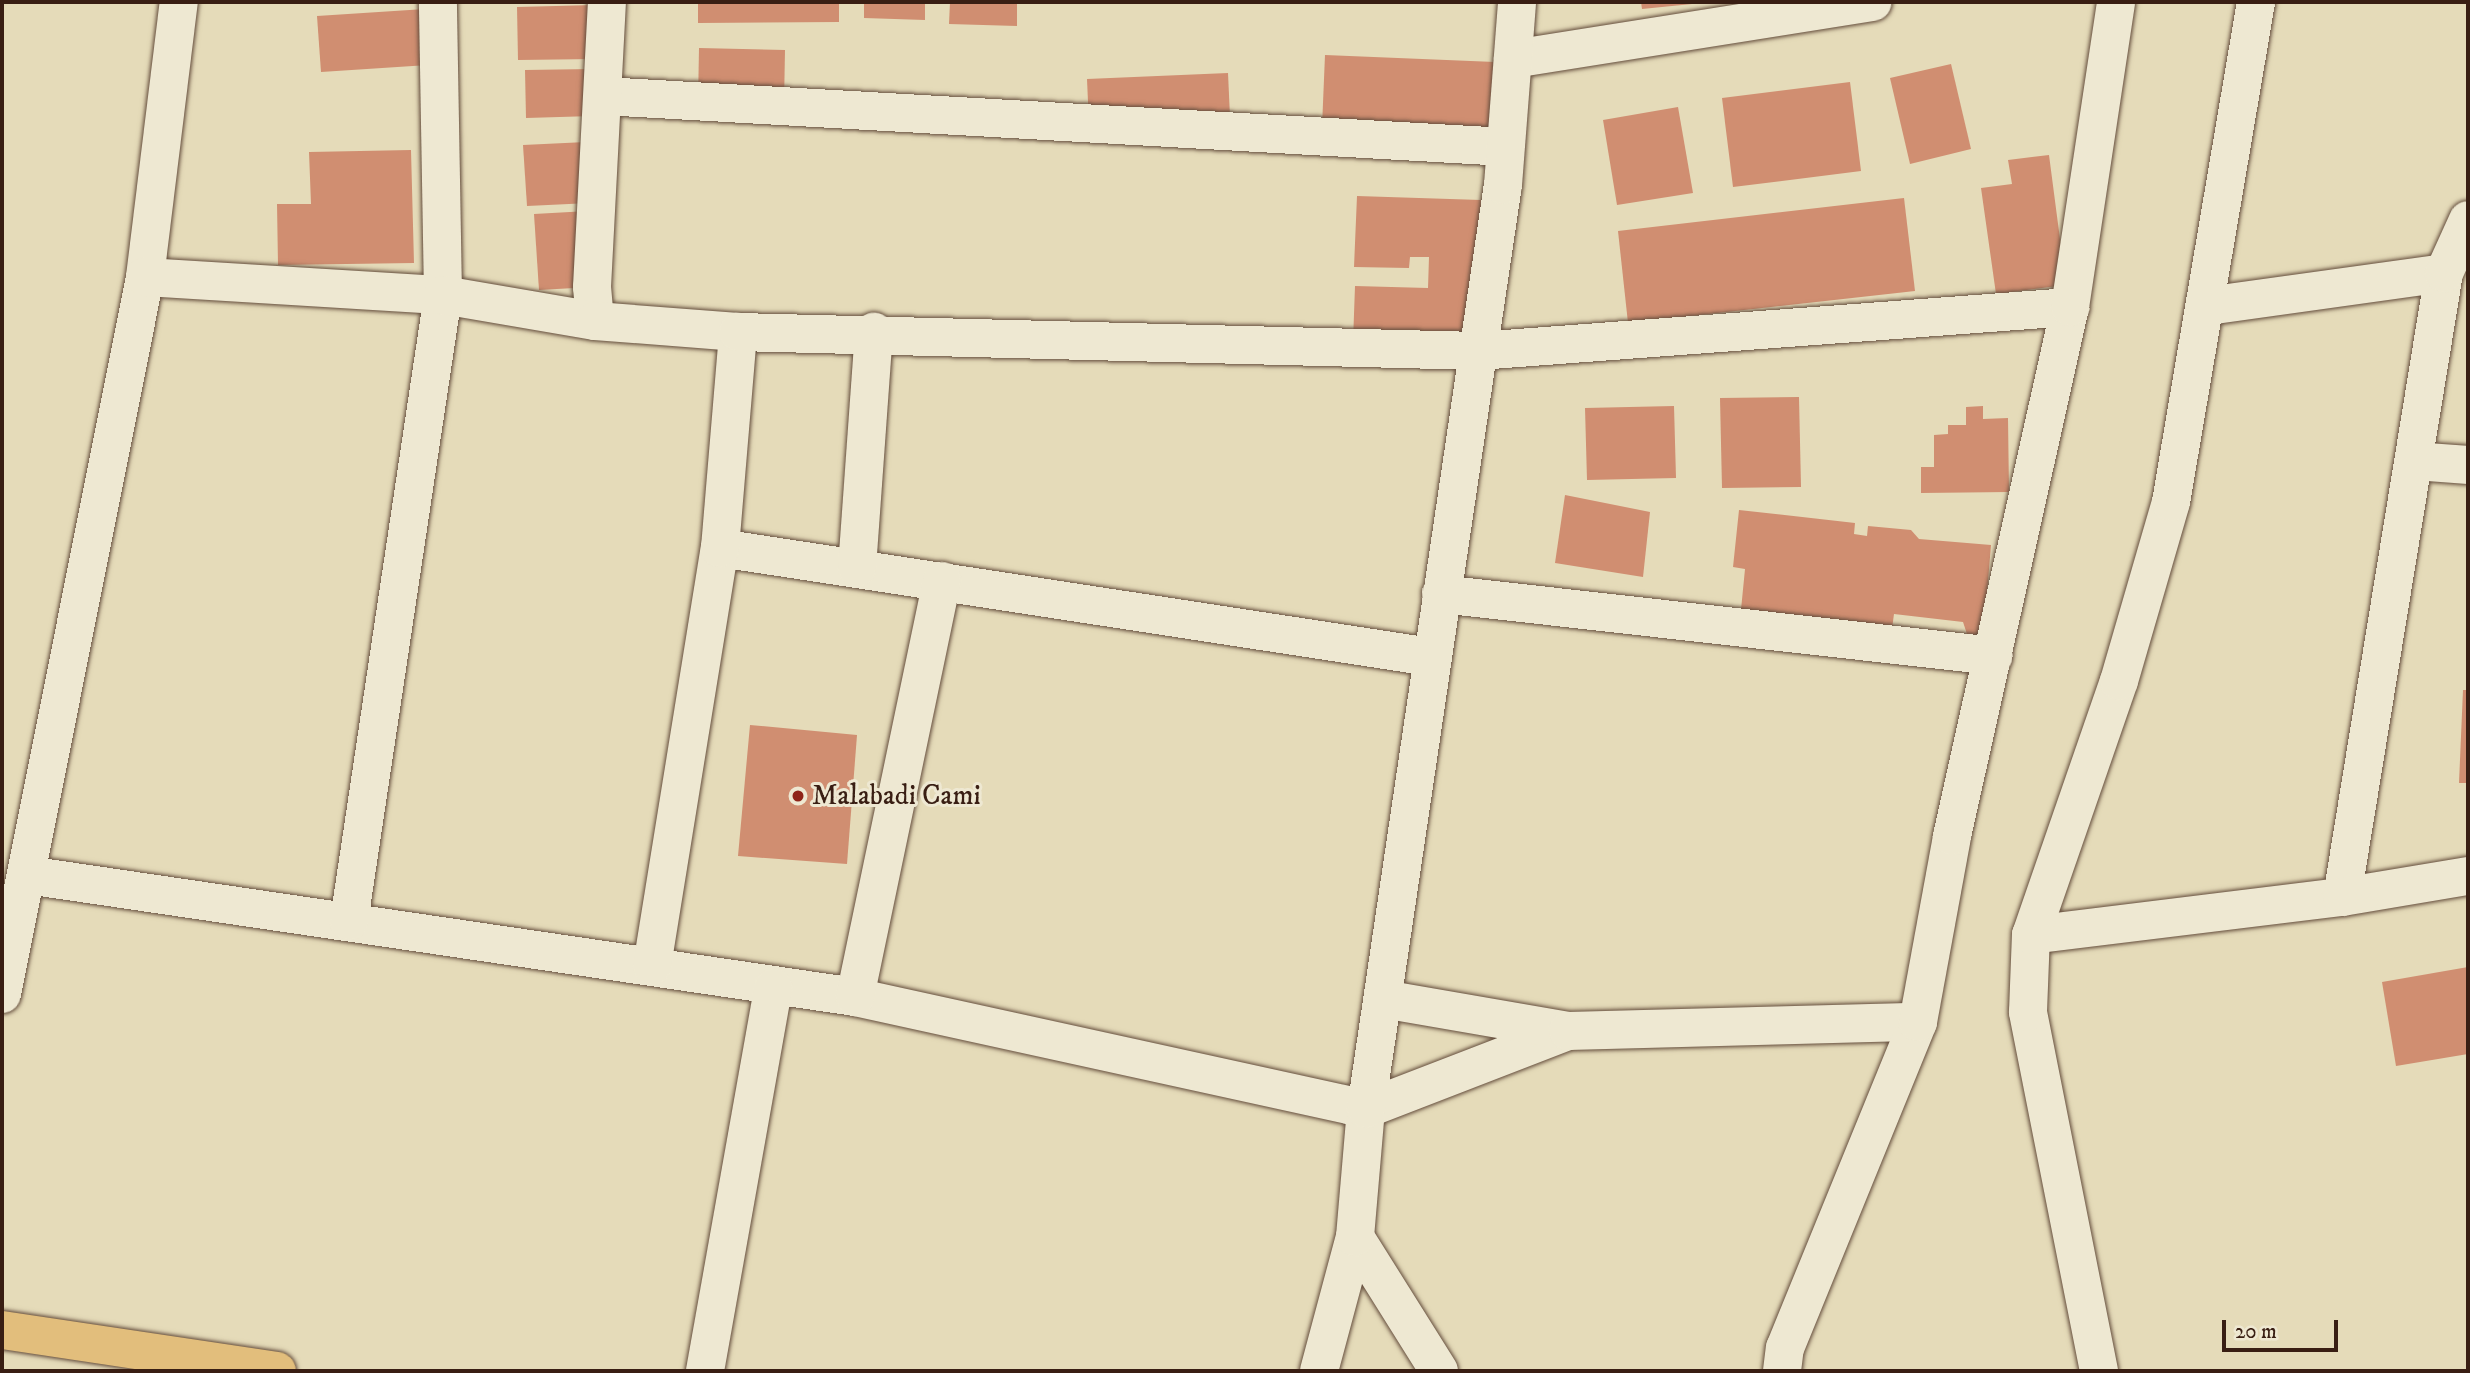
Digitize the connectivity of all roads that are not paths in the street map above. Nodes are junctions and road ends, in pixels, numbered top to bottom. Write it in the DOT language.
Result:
graph roads {
  1 [pos="178,2"];
  2 [pos="438,2"];
  3 [pos="607,2"];
  4 [pos="1517,2"];
  5 [pos="1873,2"];
  6 [pos="2116,2"];
  7 [pos="2256,2"];
  8 [pos="1513,59"];
  9 [pos="603,96"];
  10 [pos="1506,147"];
  11 [pos="2468,220"];
  12 [pos="2444,273"];
  13 [pos="145,277"];
  14 [pos="443,295"];
  15 [pos="2207,306"];
  16 [pos="2070,307"];
  17 [pos="595,321"];
  18 [pos="738,332"];
  19 [pos="874,332"];
  20 [pos="1478,351"];
  21 [pos="2414,461"];
  22 [pos="2468,465"];
  23 [pos="720,548"];
  24 [pos="857,568"];
  25 [pos="942,581"];
  26 [pos="1441,594"];
  27 [pos="1994,656"];
  28 [pos="1431,657"];
  29 [pos="27,875"];
  30 [pos="2468,876"];
  31 [pos="2342,897"];
  32 [pos="349,920"];
  33 [pos="2031,935"];
  34 [pos="652,966"];
  35 [pos="773,988"];
  36 [pos="2,994"];
  37 [pos="855,997"];
  38 [pos="1383,999"];
  39 [pos="1918,1022"];
  40 [pos="1568,1031"];
  41 [pos="1366,1110"];
  42 [pos="1355,1237"];
  43 [pos="2,1330"];
  44 [pos="132,1361"];
  45 [pos="277,1371"];
  46 [pos="705,1371"];
  47 [pos="1319,1371"];
  48 [pos="1439,1371"];
  49 [pos="1782,1371"];
  50 [pos="2099,1371"];
  1 -- 13 [label="street"];
  2 -- 14 [label="street"];
  3 -- 9 [label="street"];
  4 -- 8 [label="street"];
  5 -- 8 [label="street"];
  6 -- 16 [label="street"];
  7 -- 15 [label="street"];
  8 -- 10 [label="street"];
  9 -- 10 [label="street"];
  9 -- 17 [label="street"];
  10 -- 20 [label="street"];
  11 -- 12 [label="street"];
  12 -- 15 [label="street"];
  12 -- 21 [label="street"];
  13 -- 14 [label="street"];
  13 -- 29 [label="street"];
  14 -- 17 [label="street"];
  14 -- 32 [label="street"];
  15 -- 33 [label="street"];
  16 -- 20 [label="street"];
  16 -- 27 [label="street"];
  17 -- 18 [label="street"];
  18 -- 19 [label="street"];
  18 -- 23 [label="street"];
  19 -- 20 [label="street"];
  19 -- 24 [label="street"];
  20 -- 26 [label="street"];
  21 -- 22 [label="street"];
  21 -- 31 [label="street"];
  23 -- 24 [label="street"];
  23 -- 34 [label="street"];
  24 -- 25 [label="street"];
  25 -- 28 [label="street"];
  25 -- 37 [label="street"];
  26 -- 27 [label="street"];
  26 -- 28 [label="street"];
  27 -- 39 [label="street"];
  28 -- 38 [label="street"];
  29 -- 32 [label="street"];
  29 -- 36 [label="street"];
  30 -- 31 [label="street"];
  31 -- 33 [label="street"];
  32 -- 34 [label="street"];
  33 -- 50 [label="street"];
  34 -- 35 [label="street"];
  35 -- 37 [label="street"];
  35 -- 46 [label="street"];
  37 -- 41 [label="street"];
  38 -- 40 [label="street"];
  38 -- 41 [label="street"];
  39 -- 40 [label="street"];
  39 -- 49 [label="street"];
  40 -- 41 [label="street"];
  41 -- 42 [label="street"];
  42 -- 47 [label="street"];
  42 -- 48 [label="street"];
  43 -- 44 [label="main road"];
  44 -- 45 [label="main road"];
}
